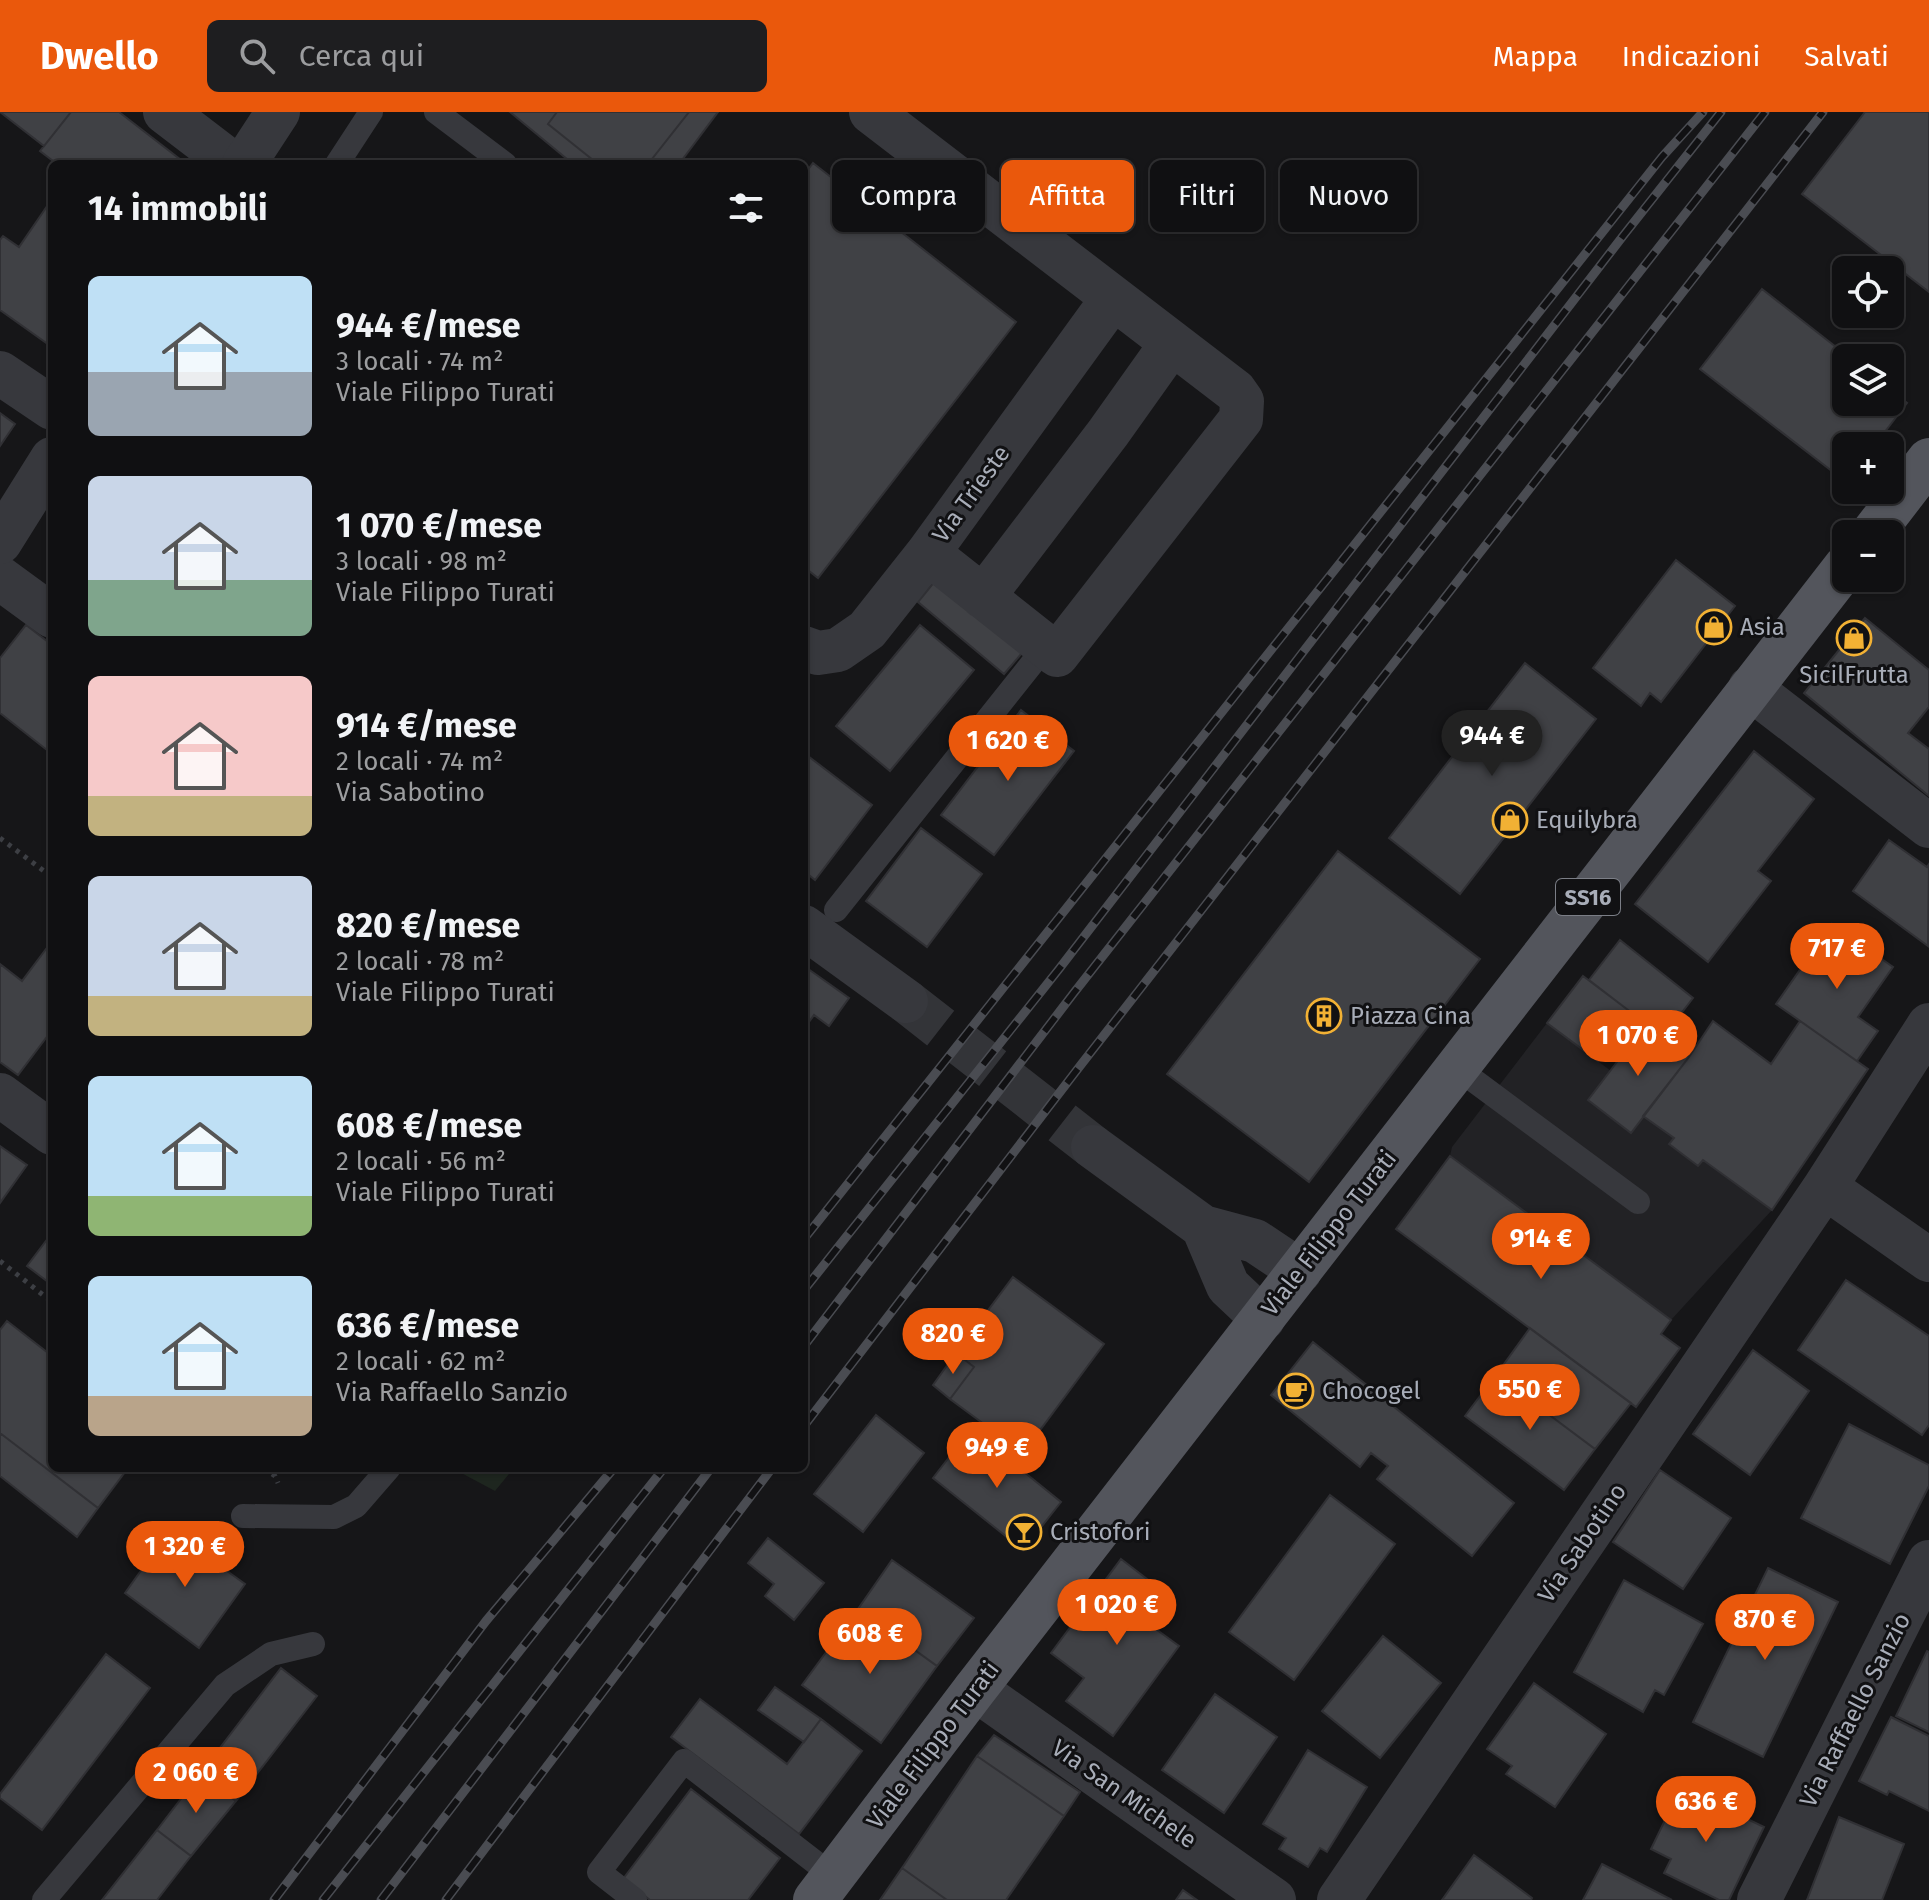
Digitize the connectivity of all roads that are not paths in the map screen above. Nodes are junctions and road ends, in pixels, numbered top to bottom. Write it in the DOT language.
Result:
graph roads {
  1 [pos="165,112"];
  2 [pos="278,112"];
  3 [pos="371,112"];
  4 [pos="436,112"];
  5 [pos="871,112"];
  6 [pos="228,160"];
  7 [pos="247,160"];
  8 [pos="344,160"];
  9 [pos="500,160"];
  10 [pos="1113,298"];
  11 [pos="1172,343"];
  12 [pos="0,373"];
  13 [pos="48,405"];
  14 [pos="1929,460"];
  15 [pos="48,465"];
  16 [pos="1883,520"];
  17 [pos="0,542"];
  18 [pos="928,553"];
  19 [pos="0,578"];
  20 [pos="1832,584"];
  21 [pos="983,597"];
  22 [pos="48,613"];
  23 [pos="1046,646"];
  24 [pos="808,649"];
  25 [pos="1750,688"];
  26 [pos="1929,826"];
  27 [pos="820,918"];
  28 [pos="906,1001"];
  29 [pos="1929,1025"];
  30 [pos="1457,1068"];
  31 [pos="0,1095"];
  32 [pos="48,1130"];
  33 [pos="1093,1147"];
  34 [pos="1825,1187"];
  35 [pos="1638,1202"];
  36 [pos="1203,1227"];
  37 [pos="1929,1260"];
  38 [pos="1300,1271"];
  39 [pos="1263,1319"];
  40 [pos="386,1472"];
  41 [pos="243,1516"];
  42 [pos="1929,1562"];
  43 [pos="313,1644"];
  44 [pos="975,1689"];
  45 [pos="824,1888"];
  46 [pos="44,1900"];
  47 [pos="635,1900"];
  48 [pos="1274,1900"];
  49 [pos="1339,1900"];
  50 [pos="1759,1900"];
  1 -- 6 [label="street"];
  2 -- 7 [label="street"];
  3 -- 8 [label="lane"];
  4 -- 9 [label="lane"];
  5 -- 10 [label="street"];
  10 -- 11 [label="street"];
  10 -- 18 [label="street, Via Trieste"];
  11 -- 21 [label="street"];
  11 -- 23 [label="street"];
  12 -- 13 [label="street"];
  14 -- 16 [label="main road"];
  15 -- 17 [label="street"];
  18 -- 21 [label="street"];
  18 -- 24 [label="street, Via Trieste"];
  19 -- 22 [label="street"];
  20 -- 25 [label="main road, Viale Filippo Turati / SS16"];
  21 -- 23 [label="street"];
  23 -- 27 [label="lane"];
  25 -- 26 [label="street"];
  25 -- 30 [label="main road, Viale Filippo Turati / SS16"];
  27 -- 28 [label="street"];
  29 -- 34 [label="street, Via Sabotino"];
  30 -- 35 [label="lane"];
  30 -- 38 [label="main road, Viale Filippo Turati / SS16"];
  31 -- 32 [label="street"];
  33 -- 36 [label="street"];
  34 -- 37 [label="street"];
  34 -- 49 [label="street, Via Sabotino"];
  36 -- 38 [label="street"];
  36 -- 39 [label="street"];
  38 -- 39 [label="main road, Viale Filippo Turati / SS16"];
  39 -- 44 [label="main road, Viale Filippo Turati / SS16"];
  40 -- 41 [label="lane"];
  42 -- 50 [label="street, Via Raffaello Sanzio"];
  43 -- 46 [label="lane"];
  44 -- 45 [label="main road, Viale Filippo Turati / SS16"];
  44 -- 48 [label="street, Via San Michele"];
  45 -- 47 [label="lane"];
}
